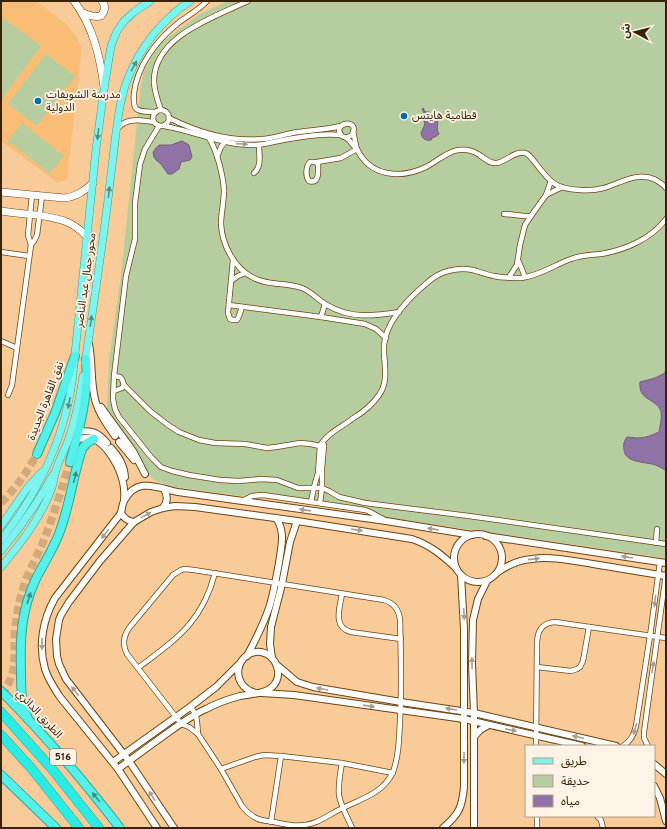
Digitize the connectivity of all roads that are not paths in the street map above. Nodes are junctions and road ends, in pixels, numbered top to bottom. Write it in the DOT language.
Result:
graph roads {
  1 [pos="74,1"];
  2 [pos="102,1"];
  3 [pos="150,1"];
  4 [pos="190,1"];
  5 [pos="207,1"];
  6 [pos="248,1"];
  7 [pos="83,13"];
  8 [pos="104,88"];
  9 [pos="161,110"];
  10 [pos="139,111"];
  11 [pos="156,112"];
  12 [pos="169,118"];
  13 [pos="138,120"];
  14 [pos="154,122"];
  15 [pos="161,126"];
  16 [pos="341,126"];
  17 [pos="116,130"];
  18 [pos="354,132"];
  19 [pos="341,135"];
  20 [pos="209,138"];
  21 [pos="346,138"];
  22 [pos="225,142"];
  23 [pos="258,145"];
  24 [pos="357,149"];
  25 [pos="217,156"];
  26 [pos="317,162"];
  27 [pos="254,173"];
  28 [pos="551,181"];
  29 [pos="93,183"];
  30 [pos="562,187"];
  31 [pos="666,188"];
  32 [pos="1,192"];
  33 [pos="32,195"];
  34 [pos="546,195"];
  35 [pos="42,196"];
  36 [pos="1,211"];
  37 [pos="504,214"];
  38 [pos="30,215"];
  39 [pos="40,216"];
  40 [pos="530,216"];
  41 [pos="520,217"];
  42 [pos="666,219"];
  43 [pos="525,226"];
  44 [pos="87,237"];
  45 [pos="31,245"];
  46 [pos="1,252"];
  47 [pos="29,256"];
  48 [pos="234,260"];
  49 [pos="518,260"];
  50 [pos="245,273"];
  51 [pos="525,277"];
  52 [pos="509,278"];
  53 [pos="231,281"];
  54 [pos="325,304"];
  55 [pos="229,305"];
  56 [pos="242,307"];
  57 [pos="399,312"];
  58 [pos="321,317"];
  59 [pos="386,338"];
  60 [pos="88,339"];
  61 [pos="1,341"];
  62 [pos="17,348"];
  63 [pos="75,356"];
  64 [pos="86,359"];
  65 [pos="114,376"];
  66 [pos="124,385"];
  67 [pos="114,391"];
  68 [pos="93,392"];
  69 [pos="8,395"];
  70 [pos="78,431"];
  71 [pos="115,436"];
  72 [pos="94,439"];
  73 [pos="76,440"];
  74 [pos="120,442"];
  75 [pos="107,443"];
  76 [pos="322,445"];
  77 [pos="111,448"];
  78 [pos="37,454"];
  79 [pos="70,462"];
  80 [pos="57,467"];
  81 [pos="46,468"];
  82 [pos="145,474"];
  83 [pos="156,486"];
  84 [pos="314,487"];
  85 [pos="322,488"];
  86 [pos="124,489"];
  87 [pos="164,489"];
  88 [pos="124,501"];
  89 [pos="242,501"];
  90 [pos="311,502"];
  91 [pos="320,503"];
  92 [pos="163,508"];
  93 [pos="121,513"];
  94 [pos="276,518"];
  95 [pos="297,521"];
  96 [pos="386,521"];
  97 [pos="134,522"];
  98 [pos="1,526"];
  99 [pos="657,529"];
  100 [pos="472,535"];
  101 [pos="486,536"];
  102 [pos="1,540"];
  103 [pos="656,543"];
  104 [pos="666,544"];
  105 [pos="1,551"];
  106 [pos="90,553"];
  107 [pos="100,561"];
  108 [pos="663,562"];
  109 [pos="1,568"];
  110 [pos="456,568"];
  111 [pos="498,572"];
  112 [pos="215,573"];
  113 [pos="461,575"];
  114 [pos="658,575"];
  115 [pos="666,575"];
  116 [pos="486,581"];
  117 [pos="279,583"];
  118 [pos="342,594"];
  119 [pos="46,616"];
  120 [pos="59,620"];
  121 [pos="589,627"];
  122 [pos="650,636"];
  123 [pos="657,637"];
  124 [pos="666,638"];
  125 [pos="401,639"];
  126 [pos="246,656"];
  127 [pos="272,658"];
  128 [pos="241,661"];
  129 [pos="277,665"];
  130 [pos="537,667"];
  131 [pos="138,668"];
  132 [pos="643,686"];
  133 [pos="650,687"];
  134 [pos="1,691"];
  135 [pos="259,693"];
  136 [pos="401,702"];
  137 [pos="190,707"];
  138 [pos="400,711"];
  139 [pos="464,711"];
  140 [pos="1,712"];
  141 [pos="474,712"];
  142 [pos="196,714"];
  143 [pos="176,717"];
  144 [pos="28,719"];
  145 [pos="464,719"];
  146 [pos="474,721"];
  147 [pos="181,724"];
  148 [pos="489,725"];
  149 [pos="536,727"];
  150 [pos="1,734"];
  151 [pos="198,734"];
  152 [pos="536,735"];
  153 [pos="474,737"];
  154 [pos="536,745"];
  155 [pos="578,745"];
  156 [pos="612,745"];
  157 [pos="624,745"];
  158 [pos="648,745"];
  159 [pos="124,755"];
  160 [pos="281,756"];
  161 [pos="129,761"];
  162 [pos="113,762"];
  163 [pos="342,763"];
  164 [pos="656,766"];
  165 [pos="118,769"];
  166 [pos="221,769"];
  167 [pos="392,772"];
  168 [pos="666,774"];
  169 [pos="1,775"];
  170 [pos="655,788"];
  171 [pos="343,808"];
  172 [pos="536,817"];
  173 [pos="598,817"];
  174 [pos="666,821"];
  175 [pos="271,822"];
  176 [pos="56,828"];
  177 [pos="79,828"];
  178 [pos="99,828"];
  179 [pos="120,828"];
  180 [pos="157,828"];
  181 [pos="174,828"];
  182 [pos="352,828"];
  183 [pos="443,828"];
  184 [pos="474,828"];
  185 [pos="537,828"];
  186 [pos="603,828"];
  1 -- 7 [label="main road"];
  2 -- 7 [label="main road"];
  3 -- 8 [label="main road, محور جمال عبد الناصر"];
  17 -- 4 [label="main road, محور جمال عبد الناصر, one-way"];
  5 -- 10 [label="street"];
  6 -- 9 [label="street"];
  7 -- 8 [label="main road"];
  8 -- 29 [label="main road, محور جمال عبد الناصر, one-way"];
  9 -- 11 [label="street"];
  9 -- 12 [label="street"];
  10 -- 11 [label="street"];
  10 -- 13 [label="street"];
  11 -- 14 [label="street"];
  12 -- 15 [label="street"];
  12 -- 16 [label="street"];
  13 -- 14 [label="street"];
  13 -- 17 [label="street"];
  14 -- 15 [label="street"];
  15 -- 20 [label="street"];
  15 -- 65 [label="street"];
  16 -- 18 [label="street"];
  16 -- 19 [label="street"];
  60 -- 17 [label="main road, محور جمال عبد الناصر, one-way"];
  18 -- 21 [label="street"];
  18 -- 24 [label="street"];
  19 -- 21 [label="street"];
  19 -- 23 [label="street"];
  20 -- 22 [label="street"];
  20 -- 25 [label="street"];
  21 -- 24 [label="street"];
  22 -- 23 [label="street, one-way"];
  22 -- 25 [label="street"];
  23 -- 27 [label="street"];
  24 -- 26 [label="street"];
  24 -- 28 [label="street"];
  25 -- 48 [label="street"];
  28 -- 30 [label="street"];
  28 -- 34 [label="street"];
  29 -- 35 [label="main road"];
  29 -- 44 [label="main road, محور جمال عبد الناصر"];
  30 -- 31 [label="street"];
  30 -- 34 [label="street"];
  32 -- 33 [label="main road"];
  33 -- 35 [label="main road"];
  33 -- 38 [label="street"];
  34 -- 40 [label="street"];
  35 -- 39 [label="street"];
  36 -- 38 [label="main road"];
  37 -- 41 [label="street"];
  38 -- 39 [label="main road"];
  38 -- 45 [label="street"];
  39 -- 44 [label="main road"];
  39 -- 45 [label="street"];
  40 -- 41 [label="street"];
  40 -- 43 [label="street"];
  41 -- 43 [label="street"];
  42 -- 51 [label="street"];
  43 -- 49 [label="street"];
  44 -- 63 [label="main road, محور جمال عبد الناصر"];
  45 -- 47 [label="street"];
  46 -- 47 [label="street"];
  47 -- 62 [label="street"];
  48 -- 50 [label="street"];
  48 -- 53 [label="street"];
  49 -- 51 [label="street"];
  49 -- 52 [label="street"];
  50 -- 53 [label="street"];
  50 -- 54 [label="street"];
  51 -- 52 [label="street"];
  52 -- 57 [label="street"];
  53 -- 55 [label="street"];
  54 -- 57 [label="street"];
  54 -- 58 [label="street"];
  55 -- 56 [label="street"];
  55 -- 56 [label="street"];
  56 -- 58 [label="street"];
  57 -- 59 [label="street"];
  58 -- 59 [label="street"];
  59 -- 76 [label="street"];
  60 -- 64 [label="main road, محور جمال عبد الناصر"];
  60 -- 68 [label="street"];
  61 -- 62 [label="street"];
  62 -- 69 [label="street"];
  63 -- 78 [label="highway, نفق القاهرة الجديدة"];
  63 -- 81 [label="main road, محور جمال عبد الناصر, one-way"];
  64 -- 70 [label="highway"];
  64 -- 80 [label="main road, محور جمال عبد الناصر"];
  65 -- 66 [label="street"];
  65 -- 67 [label="street"];
  66 -- 67 [label="street"];
  66 -- 76 [label="street"];
  67 -- 84 [label="street"];
  68 -- 71 [label="street"];
  68 -- 82 [label="street"];
  70 -- 73 [label="highway"];
  70 -- 75 [label="street"];
  72 -- 73 [label="street"];
  72 -- 86 [label="street"];
  144 -- 72 [label="highway, one-way"];
  73 -- 79 [label="highway"];
  74 -- 82 [label="street"];
  76 -- 84 [label="street"];
  76 -- 85 [label="street"];
  77 -- 86 [label="street"];
  80 -- 105 [label="main road"];
  80 -- 109 [label="main road, محور جمال عبد الناصر"];
  81 -- 98 [label="main road, محور جمال عبد الناصر"];
  81 -- 102 [label="main road"];
  82 -- 83 [label="street"];
  83 -- 87 [label="street"];
  83 -- 88 [label="street"];
  84 -- 85 [label="street"];
  84 -- 90 [label="street"];
  85 -- 91 [label="street"];
  85 -- 103 [label="street"];
  86 -- 88 [label="street"];
  87 -- 89 [label="street"];
  87 -- 92 [label="street"];
  88 -- 93 [label="street"];
  89 -- 90 [label="street"];
  96 -- 89 [label="street, one-way"];
  90 -- 91 [label="street"];
  91 -- 96 [label="street"];
  92 -- 94 [label="street"];
  97 -- 92 [label="street, one-way"];
  93 -- 97 [label="street"];
  93 -- 106 [label="street, one-way"];
  94 -- 95 [label="street"];
  94 -- 117 [label="street"];
  95 -- 110 [label="street, one-way"];
  95 -- 117 [label="street"];
  100 -- 96 [label="street, one-way"];
  97 -- 107 [label="street"];
  99 -- 103 [label="street"];
  100 -- 101 [label="street"];
  100 -- 110 [label="street"];
  108 -- 101 [label="street, one-way"];
  101 -- 111 [label="street"];
  103 -- 104 [label="street"];
  106 -- 107 [label="street"];
  106 -- 119 [label="street"];
  107 -- 120 [label="street"];
  108 -- 114 [label="street"];
  110 -- 113 [label="street"];
  111 -- 114 [label="street, one-way"];
  111 -- 116 [label="street"];
  112 -- 117 [label="street"];
  112 -- 131 [label="street"];
  112 -- 131 [label="street"];
  113 -- 116 [label="street"];
  113 -- 139 [label="street, one-way"];
  114 -- 115 [label="street"];
  114 -- 122 [label="street, one-way"];
  115 -- 123 [label="street"];
  141 -- 116 [label="street, one-way"];
  117 -- 118 [label="street"];
  117 -- 126 [label="street"];
  117 -- 127 [label="street"];
  118 -- 125 [label="street"];
  118 -- 125 [label="street"];
  119 -- 120 [label="street"];
  119 -- 162 [label="street, one-way"];
  159 -- 120 [label="street, one-way"];
  121 -- 122 [label="street"];
  121 -- 130 [label="street"];
  121 -- 130 [label="street"];
  122 -- 123 [label="street"];
  122 -- 132 [label="street"];
  123 -- 124 [label="street"];
  133 -- 123 [label="street, one-way"];
  125 -- 136 [label="street"];
  126 -- 127 [label="street"];
  126 -- 128 [label="street"];
  127 -- 129 [label="street"];
  128 -- 135 [label="street"];
  128 -- 137 [label="street"];
  129 -- 135 [label="street"];
  136 -- 129 [label="street, one-way"];
  130 -- 149 [label="street"];
  131 -- 143 [label="street"];
  132 -- 133 [label="street"];
  132 -- 157 [label="street, one-way"];
  133 -- 158 [label="street"];
  134 -- 144 [label="highway, الطريق الدائري / 516"];
  135 -- 138 [label="street, one-way"];
  135 -- 142 [label="street"];
  136 -- 138 [label="street"];
  139 -- 136 [label="street, one-way"];
  137 -- 142 [label="street"];
  137 -- 143 [label="street"];
  138 -- 145 [label="street"];
  138 -- 167 [label="street"];
  139 -- 141 [label="street"];
  139 -- 145 [label="street"];
  140 -- 178 [label="highway, 516"];
  141 -- 146 [label="street"];
  141 -- 149 [label="street"];
  142 -- 147 [label="street"];
  142 -- 151 [label="street"];
  143 -- 147 [label="street"];
  143 -- 159 [label="street"];
  179 -- 144 [label="highway, الطريق الدائري / 516, one-way"];
  145 -- 146 [label="street"];
  145 -- 183 [label="street, one-way"];
  146 -- 148 [label="street"];
  146 -- 153 [label="street"];
  147 -- 151 [label="street"];
  147 -- 161 [label="street"];
  148 -- 152 [label="street, one-way"];
  148 -- 153 [label="street"];
  149 -- 152 [label="street"];
  156 -- 149 [label="street, one-way"];
  150 -- 177 [label="highway"];
  151 -- 166 [label="street"];
  152 -- 154 [label="street"];
  152 -- 155 [label="street"];
  153 -- 184 [label="street"];
  159 -- 161 [label="street"];
  159 -- 162 [label="street"];
  160 -- 163 [label="street"];
  160 -- 166 [label="street"];
  160 -- 175 [label="street"];
  161 -- 165 [label="street"];
  181 -- 161 [label="street, one-way"];
  162 -- 165 [label="street"];
  163 -- 167 [label="street"];
  163 -- 171 [label="street"];
  164 -- 168 [label="street"];
  165 -- 180 [label="street"];
  166 -- 175 [label="street"];
  167 -- 171 [label="street"];
  169 -- 176 [label="highway"];
  170 -- 174 [label="street"];
  171 -- 175 [label="street"];
  171 -- 182 [label="street"];
  172 -- 185 [label="street"];
  173 -- 186 [label="street"];
}
